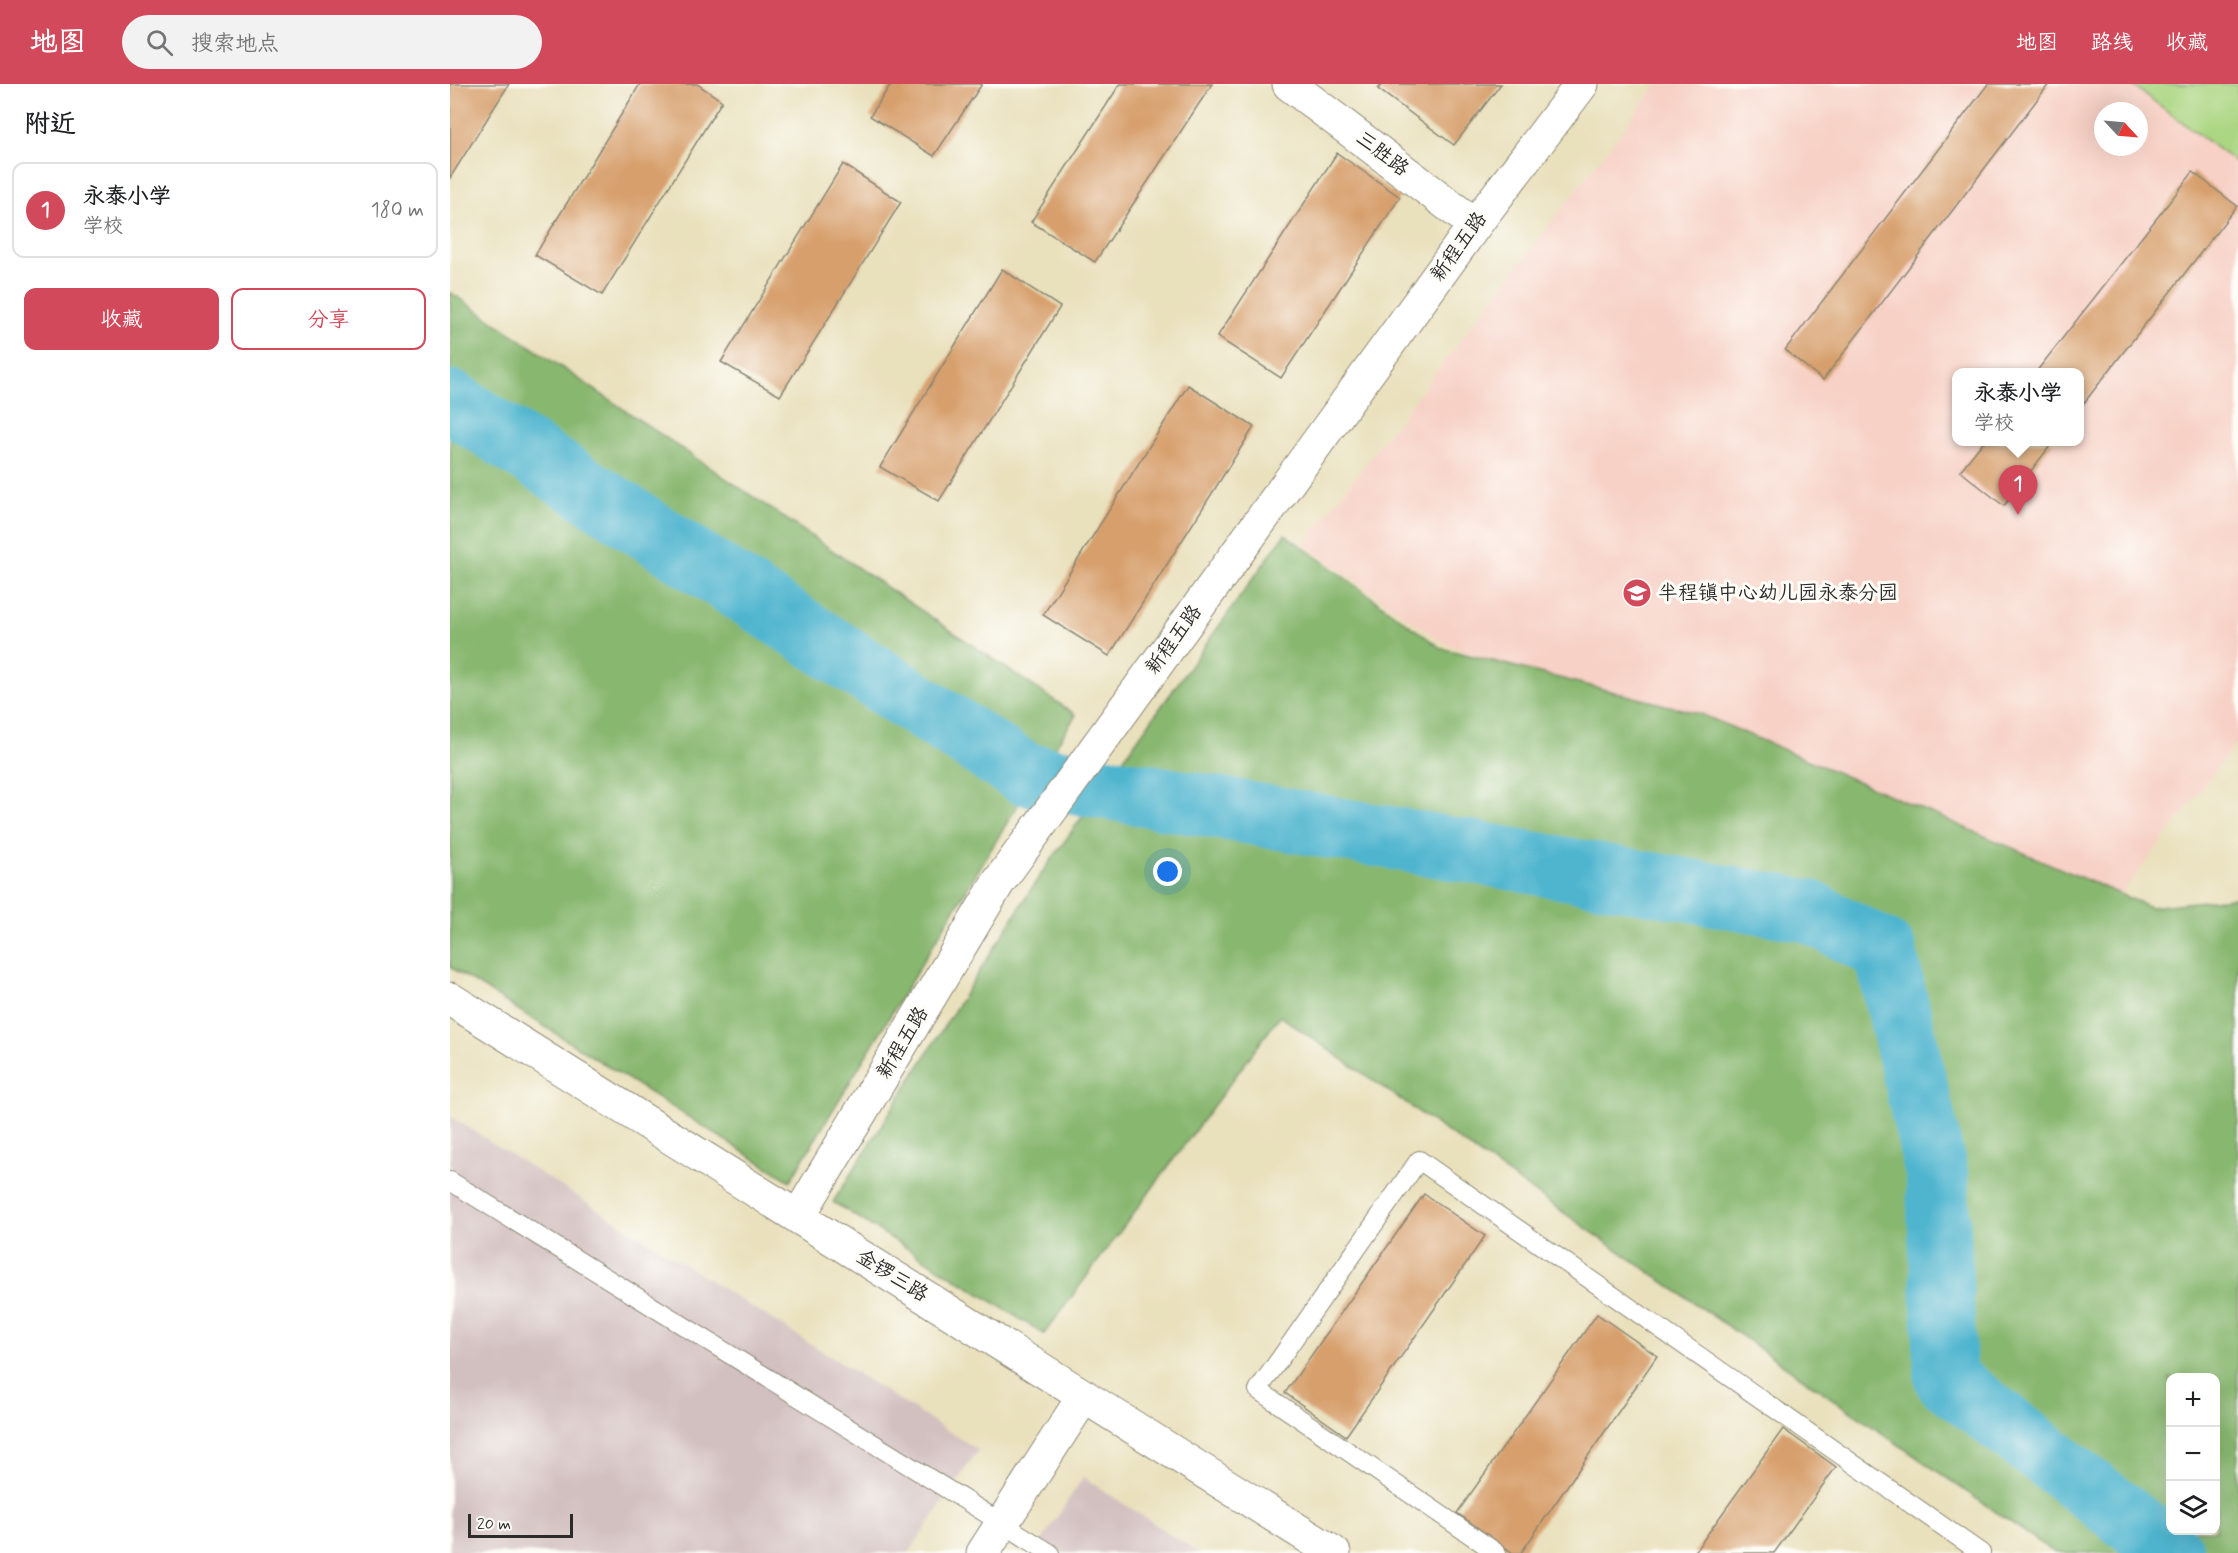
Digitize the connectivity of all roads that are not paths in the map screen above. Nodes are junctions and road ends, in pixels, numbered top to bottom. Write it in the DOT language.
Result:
graph roads {
  1 [pos="1289,84"];
  2 [pos="1582,84"];
  3 [pos="1475,225"];
  4 [pos="450,999"];
  5 [pos="450,1181"];
  6 [pos="798,1217"];
  7 [pos="1084,1396"];
  8 [pos="1003,1524"];
  9 [pos="983,1553"];
  10 [pos="1050,1553"];
  11 [pos="1334,1553"];
  12 [pos="1497,1553"];
  13 [pos="1981,1553"];
  1 -- 3 [label="street, 三胜路"];
  2 -- 3 [label="street, 新程五路"];
  3 -- 6 [label="street, 新程五路"];
  4 -- 6 [label="street, 金锣三路"];
  5 -- 8 [label="lane"];
  6 -- 7 [label="street, 金锣三路"];
  7 -- 8 [label="street"];
  7 -- 11 [label="street, 金锣三路"];
  8 -- 9 [label="street"];
  8 -- 10 [label="lane"];
  12 -- 13 [label="lane"];
}
